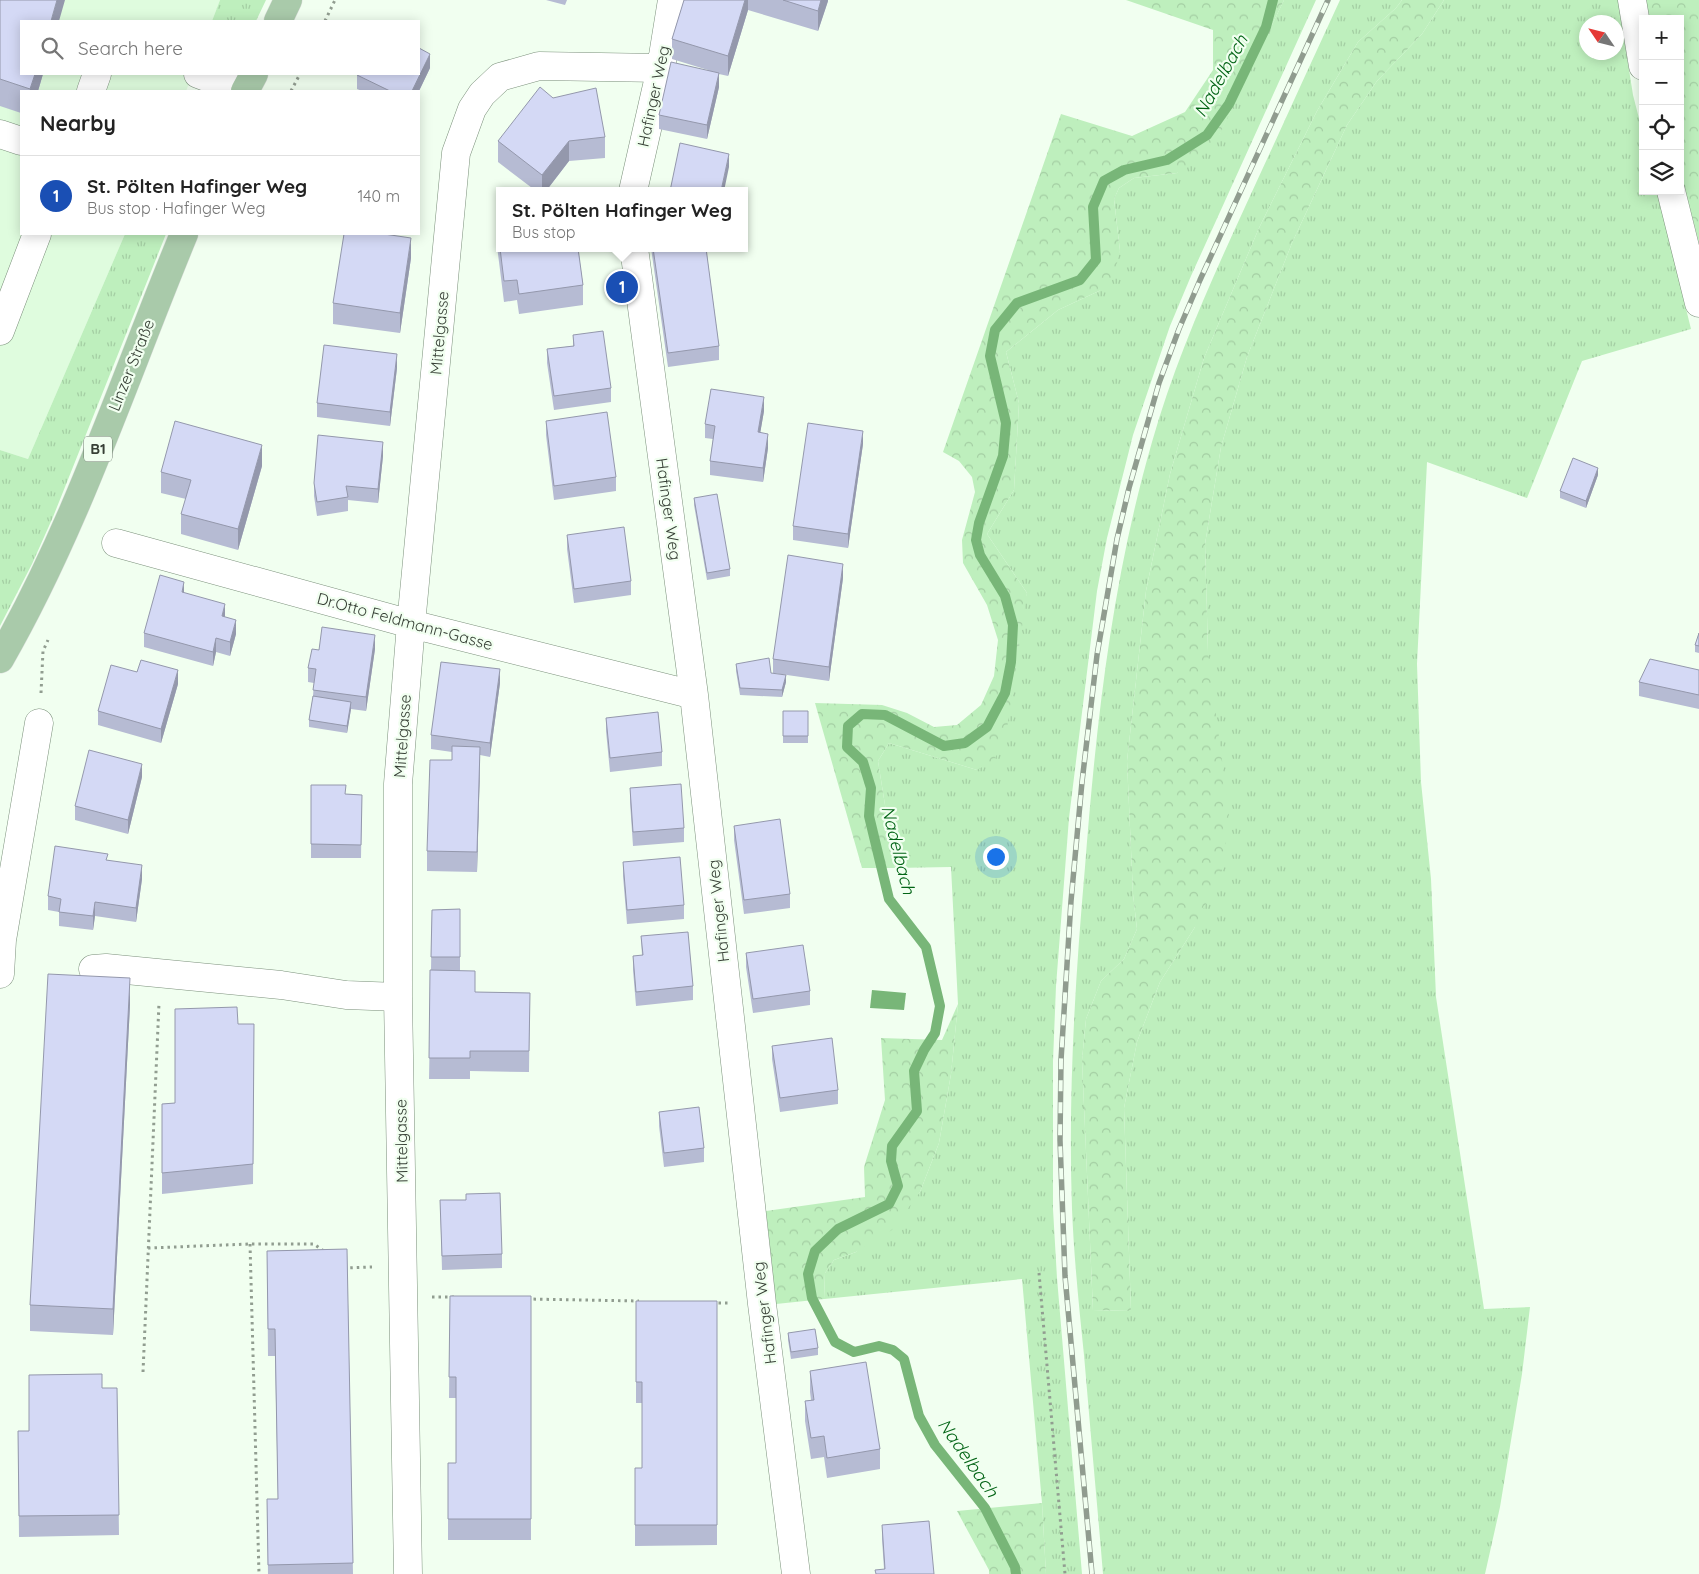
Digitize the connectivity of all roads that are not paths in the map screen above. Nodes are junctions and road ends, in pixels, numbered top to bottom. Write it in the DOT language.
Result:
graph roads {
  1 [pos="288,0"];
  2 [pos="672,0"];
  3 [pos="1632,0"];
  4 [pos="278,20"];
  5 [pos="1642,60"];
  6 [pos="660,68"];
  7 [pos="97,75"];
  8 [pos="201,75"];
  9 [pos="253,75"];
  10 [pos="90,90"];
  11 [pos="241,90"];
  12 [pos="245,90"];
  13 [pos="0,134"];
  14 [pos="20,141"];
  15 [pos="634,187"];
  16 [pos="1672,195"];
  17 [pos="37,235"];
  18 [pos="184,235"];
  19 [pos="635,252"];
  20 [pos="1699,303"];
  21 [pos="0,332"];
  22 [pos="116,542"];
  23 [pos="411,624"];
  24 [pos="0,659"];
  25 [pos="694,695"];
  26 [pos="39,724"];
  27 [pos="93,969"];
  28 [pos="0,974"];
  29 [pos="398,997"];
  30 [pos="408,1574"];
  31 [pos="796,1574"];
  1 -- 4 [label="main road"];
  2 -- 6 [label="street, Hafinger Weg"];
  3 -- 5 [label="street"];
  6 -- 15 [label="street, Hafinger Weg"];
  6 -- 23 [label="street, Mittelgasse"];
  7 -- 10 [label="street"];
  8 -- 11 [label="street"];
  9 -- 12 [label="main road"];
  13 -- 14 [label="street"];
  16 -- 20 [label="street"];
  17 -- 21 [label="street"];
  18 -- 24 [label="main road, Linzer Straße / B1"];
  19 -- 25 [label="street, Hafinger Weg"];
  22 -- 23 [label="street, Dr.Otto Feldmann-Gasse"];
  23 -- 25 [label="street, Dr.Otto Feldmann-Gasse"];
  23 -- 29 [label="street, Mittelgasse"];
  25 -- 31 [label="street, Hafinger Weg"];
  26 -- 28 [label="street"];
  27 -- 29 [label="street"];
  29 -- 30 [label="street, Mittelgasse"];
}
